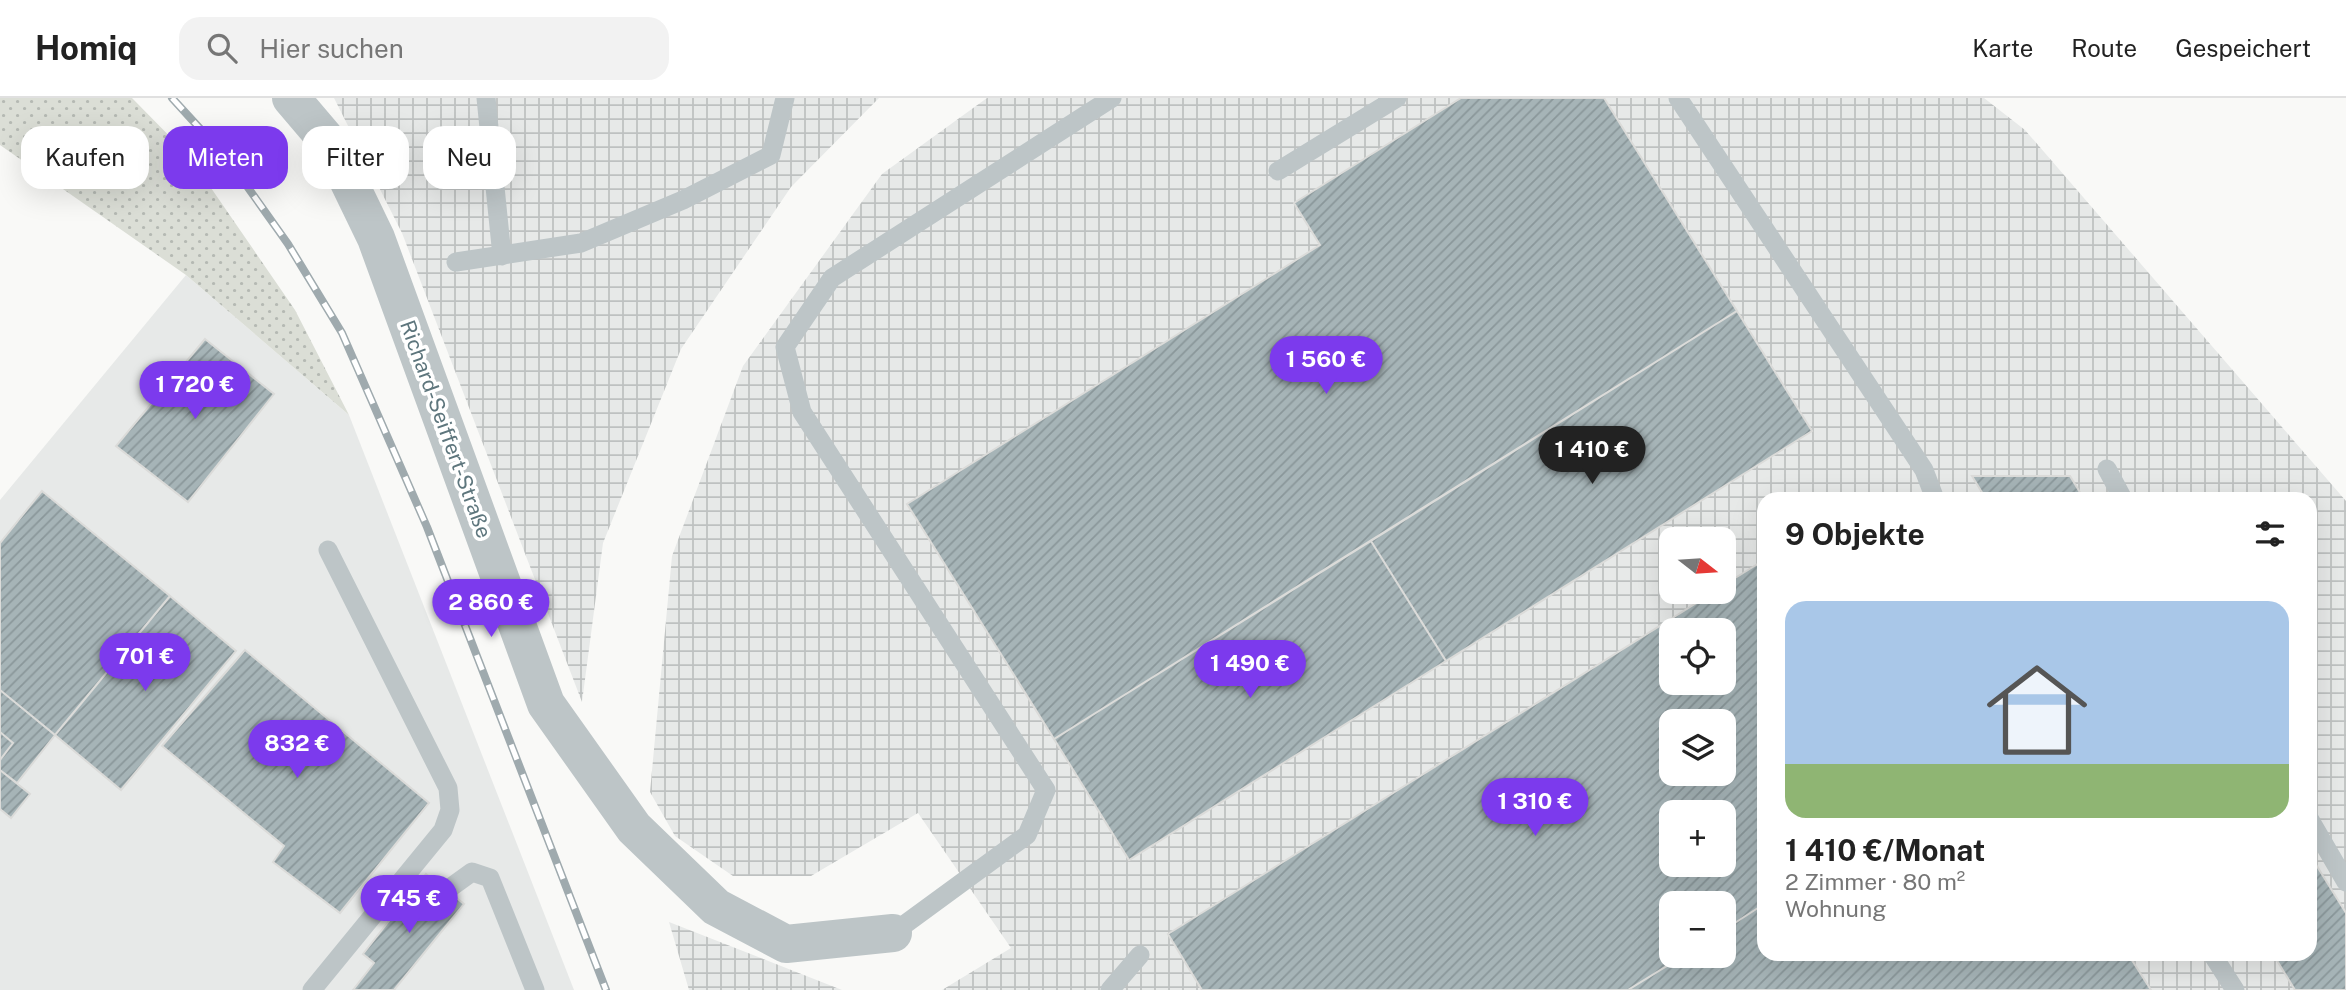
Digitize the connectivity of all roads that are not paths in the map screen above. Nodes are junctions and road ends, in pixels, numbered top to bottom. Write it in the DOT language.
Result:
graph roads {
  1 [pos="291,98"];
  2 [pos="486,98"];
  3 [pos="785,98"];
  4 [pos="1112,98"];
  5 [pos="1397,98"];
  6 [pos="1678,98"];
  7 [pos="1278,171"];
  8 [pos="502,256"];
  9 [pos="456,262"];
  10 [pos="2107,469"];
  11 [pos="1932,492"];
  12 [pos="2119,492"];
  13 [pos="328,550"];
  14 [pos="2317,832"];
  15 [pos="2346,882"];
  16 [pos="447,890"];
  17 [pos="893,933"];
  18 [pos="1140,955"];
  19 [pos="2216,961"];
  20 [pos="312,990"];
  21 [pos="535,990"];
  22 [pos="1110,990"];
  23 [pos="2235,990"];
  1 -- 17 [label="street, Richard-Seiffert-Straße"];
  2 -- 8 [label="lane"];
  3 -- 8 [label="lane"];
  4 -- 17 [label="lane"];
  5 -- 7 [label="lane"];
  6 -- 11 [label="lane"];
  8 -- 9 [label="lane"];
  10 -- 12 [label="lane"];
  13 -- 20 [label="lane"];
  14 -- 15 [label="lane"];
  16 -- 21 [label="lane"];
  18 -- 22 [label="lane"];
  19 -- 23 [label="lane"];
}
